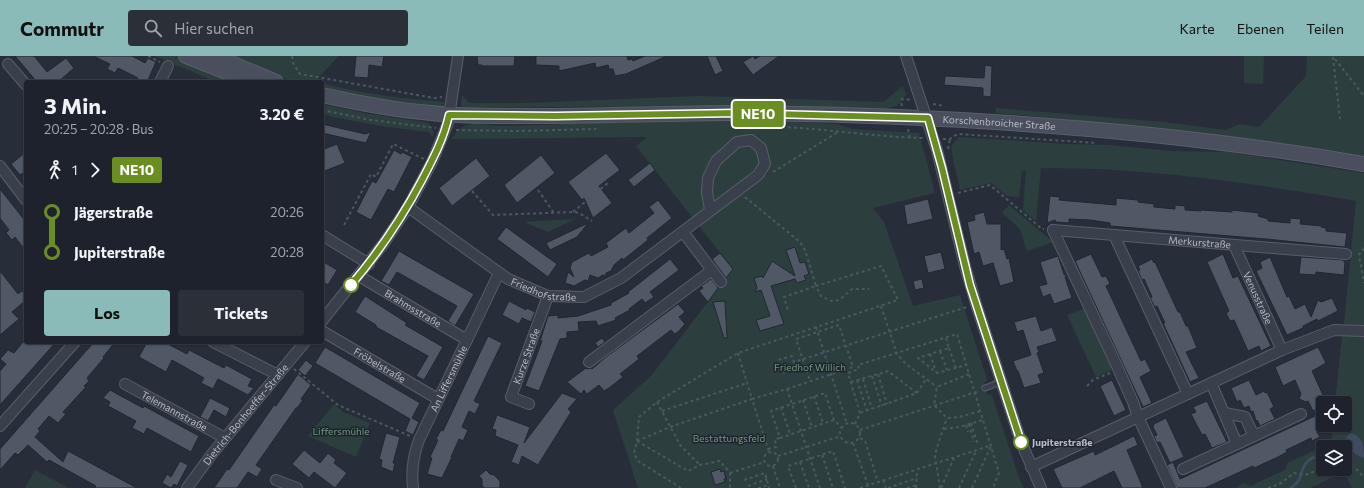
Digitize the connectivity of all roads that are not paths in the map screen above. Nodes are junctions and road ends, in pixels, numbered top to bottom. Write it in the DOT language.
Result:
graph roads {
  1 [pos="186,56"];
  2 [pos="214,56"];
  3 [pos="458,56"];
  4 [pos="906,56"];
  5 [pos="8,64"];
  6 [pos="168,66"];
  7 [pos="161,80"];
  8 [pos="256,80"];
  9 [pos="271,80"];
  10 [pos="24,83"];
  11 [pos="324,95"];
  12 [pos="449,115"];
  13 [pos="928,118"];
  14 [pos="1364,164"];
  15 [pos="0,166"];
  16 [pos="22,188"];
  17 [pos="408,207"];
  18 [pos="710,210"];
  19 [pos="683,232"];
  20 [pos="324,235"];
  21 [pos="1114,235"];
  22 [pos="1234,245"];
  23 [pos="1346,254"];
  24 [pos="369,264"];
  25 [pos="712,270"];
  26 [pos="499,272"];
  27 [pos="359,276"];
  28 [pos="721,282"];
  29 [pos="548,296"];
  30 [pos="324,319"];
  31 [pos="1364,331"];
  32 [pos="324,332"];
  33 [pos="467,340"];
  34 [pos="72,344"];
  35 [pos="217,344"];
  36 [pos="303,344"];
  37 [pos="1282,350"];
  38 [pos="589,362"];
  39 [pos="278,375"];
  40 [pos="1001,382"];
  41 [pos="1211,383"];
  42 [pos="124,384"];
  43 [pos="985,388"];
  44 [pos="1188,394"];
  45 [pos="438,400"];
  46 [pos="529,404"];
  47 [pos="1225,413"];
  48 [pos="1301,414"];
  49 [pos="1138,418"];
  50 [pos="0,426"];
  51 [pos="1254,436"];
  52 [pos="225,438"];
  53 [pos="1237,444"];
  54 [pos="1031,467"];
  55 [pos="1183,469"];
  56 [pos="276,480"];
  57 [pos="187,488"];
  58 [pos="297,488"];
  59 [pos="413,488"];
  60 [pos="1041,488"];
  61 [pos="1171,488"];
  1 -- 8 [label="main road"];
  2 -- 9 [label="main road"];
  3 -- 12 [label="street"];
  4 -- 13 [label="street"];
  5 -- 10 [label="street"];
  6 -- 7 [label="street"];
  11 -- 12 [label="main road, Korschenbroicher Straße"];
  12 -- 13 [label="main road, Korschenbroicher Straße"];
  12 -- 17 [label="street"];
  13 -- 14 [label="main road, Korschenbroicher Straße"];
  13 -- 40 [label="street"];
  15 -- 16 [label="street"];
  17 -- 24 [label="street"];
  17 -- 26 [label="street, Friedhofstraße"];
  18 -- 18 [label="street, Friedhofstraße"];
  18 -- 19 [label="street, Friedhofstraße"];
  19 -- 25 [label="street"];
  19 -- 29 [label="street, Friedhofstraße"];
  20 -- 24 [label="street"];
  21 -- 22 [label="street, Merkurstraße"];
  21 -- 44 [label="street"];
  21 -- 49 [label="street, Merkurstraße"];
  22 -- 23 [label="street, Merkurstraße"];
  22 -- 37 [label="street, Venusstraße"];
  24 -- 27 [label="street"];
  25 -- 28 [label="street"];
  25 -- 38 [label="street"];
  26 -- 29 [label="street, Friedhofstraße"];
  26 -- 33 [label="street, An Liffersmühle"];
  27 -- 30 [label="street"];
  27 -- 33 [label="street, Brahmsstraße"];
  29 -- 46 [label="street, Kurze Straße"];
  31 -- 37 [label="street"];
  32 -- 45 [label="street, Fröbelstraße"];
  33 -- 45 [label="street, An Liffersmühle"];
  34 -- 50 [label="street"];
  35 -- 39 [label="street"];
  36 -- 39 [label="street, Dietrich-Bonhoeffer-Straße"];
  37 -- 41 [label="street"];
  39 -- 52 [label="street, Dietrich-Bonhoeffer-Straße"];
  40 -- 43 [label="lane"];
  40 -- 54 [label="street"];
  41 -- 44 [label="street"];
  41 -- 47 [label="street"];
  42 -- 52 [label="street, Telemannstraße"];
  44 -- 49 [label="street"];
  45 -- 59 [label="street, An Liffersmühle"];
  47 -- 51 [label="street"];
  47 -- 53 [label="street"];
  48 -- 51 [label="street"];
  49 -- 54 [label="street"];
  49 -- 61 [label="street"];
  51 -- 53 [label="street"];
  52 -- 57 [label="street, Dietrich-Bonhoeffer-Straße"];
  53 -- 55 [label="street"];
  54 -- 60 [label="street"];
  56 -- 58 [label="street"];
}
